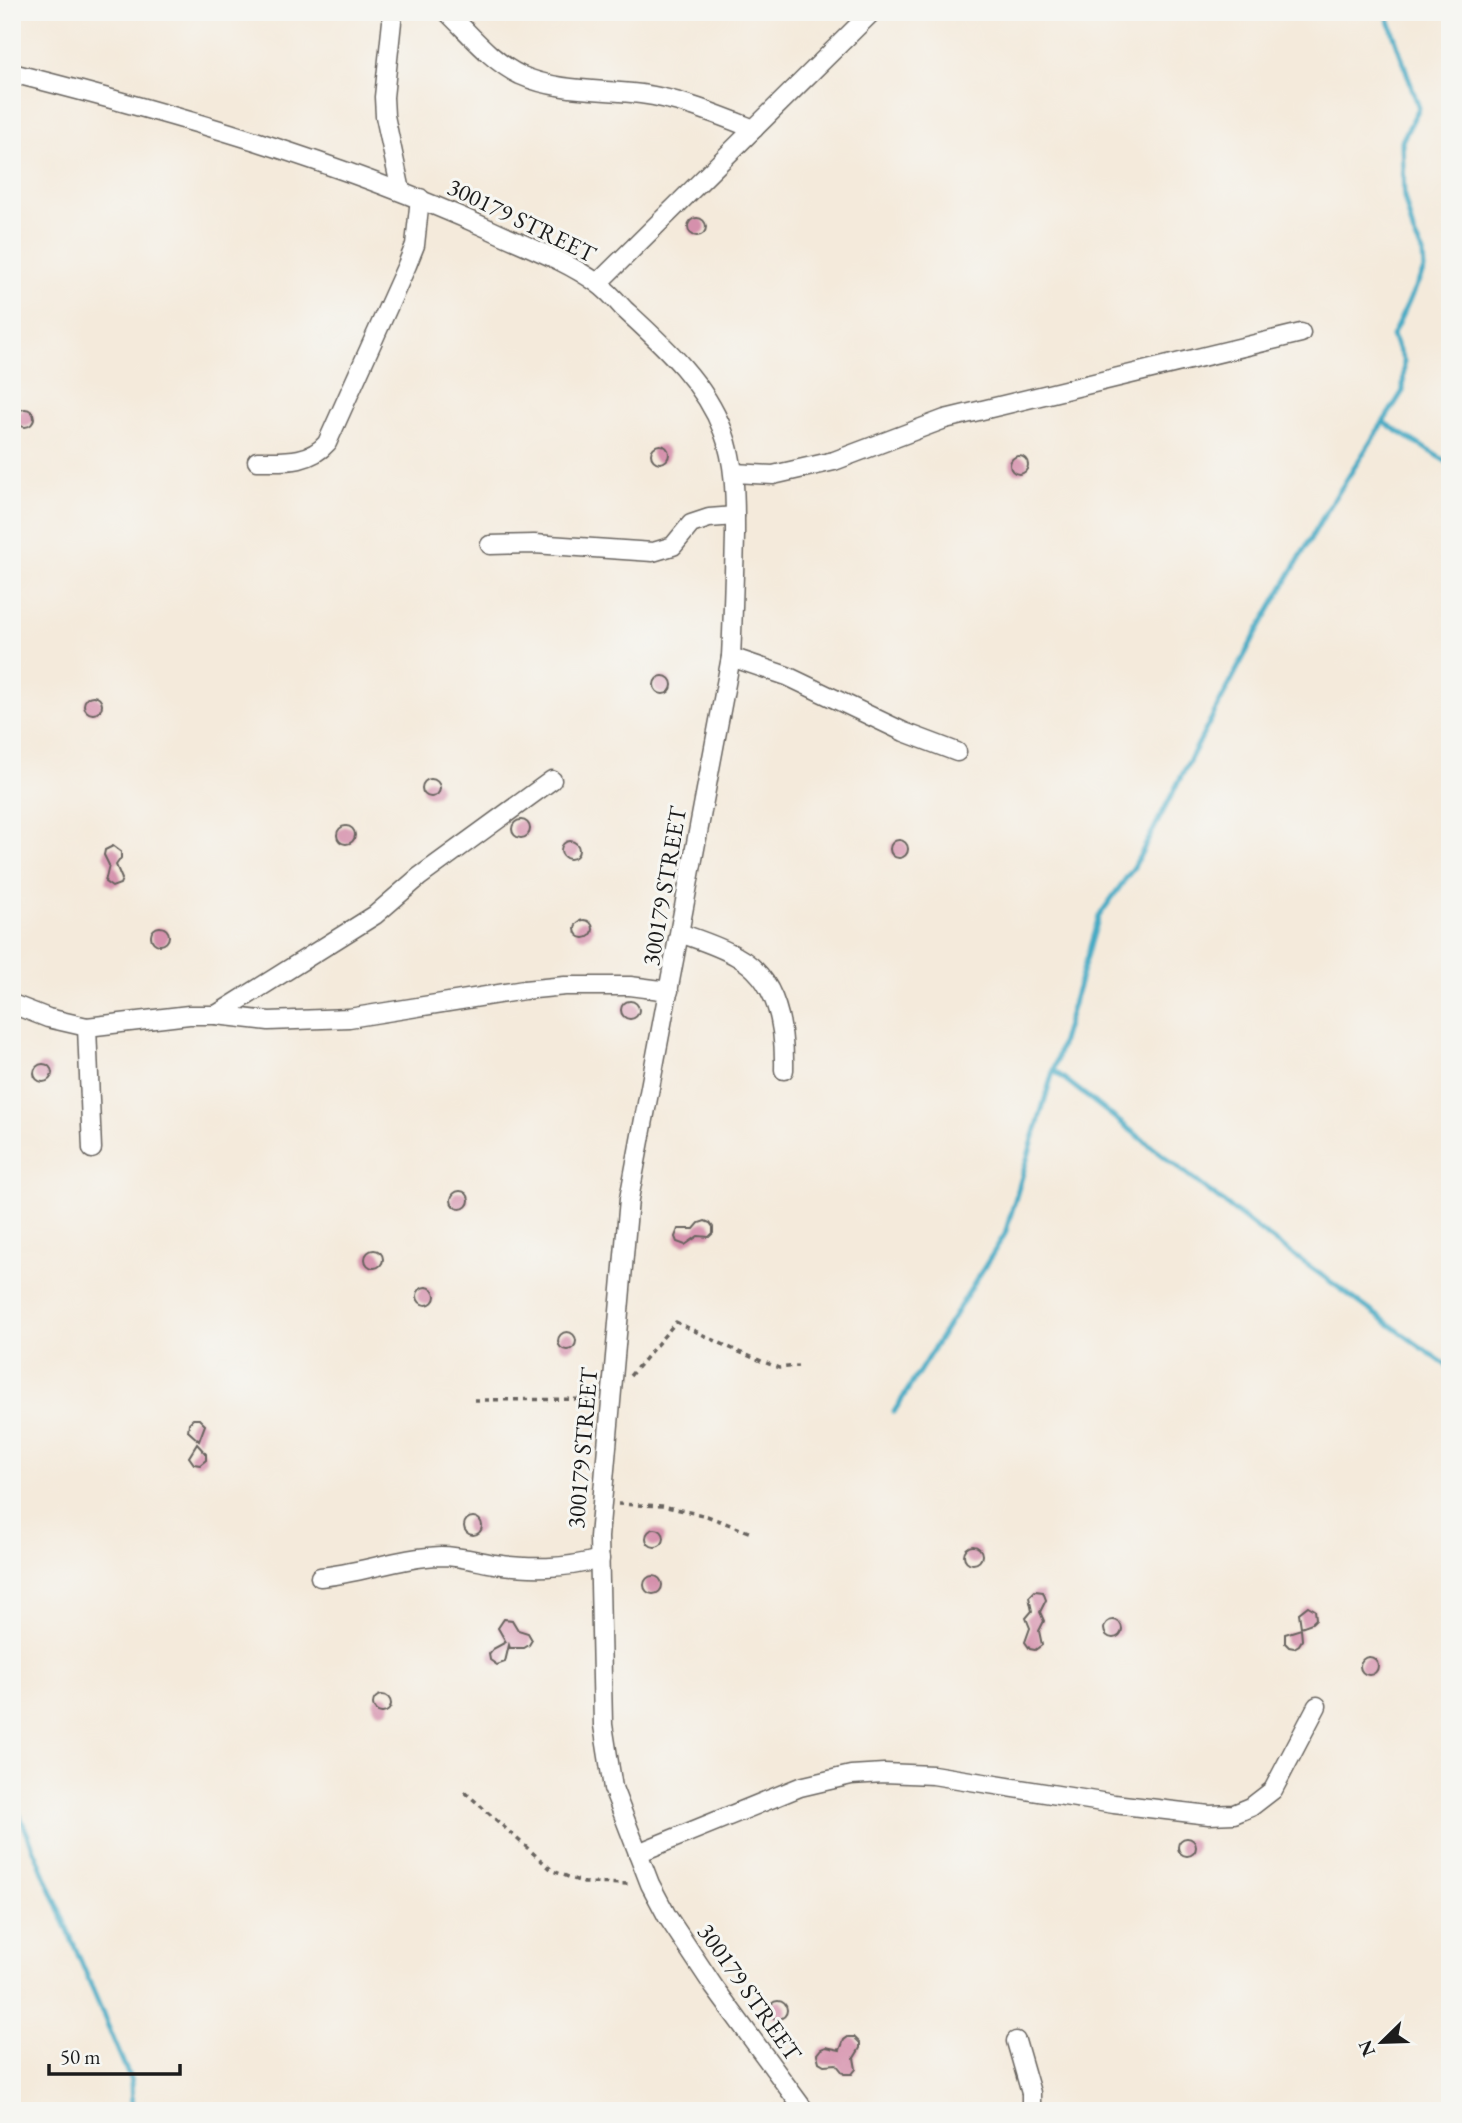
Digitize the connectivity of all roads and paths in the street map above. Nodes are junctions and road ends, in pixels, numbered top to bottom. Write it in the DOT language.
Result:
graph roads {
  1 [pos="394,12"];
  2 [pos="447,12"];
  3 [pos="873,12"];
  4 [pos="12,73"];
  5 [pos="754,129"];
  6 [pos="401,191"];
  7 [pos="421,198"];
  8 [pos="598,284"];
  9 [pos="1301,333"];
  10 [pos="257,461"];
  11 [pos="734,472"];
  12 [pos="735,516"];
  13 [pos="490,545"];
  14 [pos="731,657"];
  15 [pos="957,752"];
  16 [pos="552,780"];
  17 [pos="680,933"];
  18 [pos="669,991"];
  19 [pos="12,1004"];
  20 [pos="216,1015"];
  21 [pos="87,1027"];
  22 [pos="784,1070"];
  23 [pos="92,1149"];
  24 [pos="798,1366"];
  25 [pos="611,1399"];
  26 [pos="474,1400"];
  27 [pos="602,1503"];
  28 [pos="751,1533"];
  29 [pos="600,1559"];
  30 [pos="320,1577"];
  31 [pos="1317,1706"];
  32 [pos="465,1792"];
  33 [pos="638,1853"];
  34 [pos="650,1884"];
  35 [pos="1017,2040"];
  36 [pos="805,2111"];
  37 [pos="1031,2111"];
  1 -- 6 [label="street"];
  2 -- 5 [label="street"];
  3 -- 5 [label="street"];
  4 -- 6 [label="street, 300179 STREET"];
  5 -- 8 [label="street"];
  6 -- 7 [label="street, 300179 STREET"];
  7 -- 8 [label="street, 300179 STREET"];
  7 -- 10 [label="street"];
  8 -- 11 [label="street, 300179 STREET"];
  9 -- 11 [label="street"];
  11 -- 12 [label="street, 300179 STREET"];
  12 -- 13 [label="street"];
  12 -- 14 [label="street, 300179 STREET"];
  14 -- 15 [label="street"];
  14 -- 17 [label="street, 300179 STREET"];
  16 -- 20 [label="street"];
  17 -- 18 [label="street, 300179 STREET"];
  17 -- 22 [label="street"];
  18 -- 20 [label="street"];
  18 -- 25 [label="street, 300179 STREET"];
  19 -- 21 [label="street"];
  20 -- 21 [label="street"];
  21 -- 23 [label="street"];
  24 -- 25 [label="path"];
  25 -- 26 [label="path"];
  25 -- 27 [label="street, 300179 STREET"];
  27 -- 28 [label="path"];
  27 -- 29 [label="street, 300179 STREET"];
  29 -- 30 [label="street"];
  29 -- 33 [label="street, 300179 STREET"];
  31 -- 33 [label="street"];
  32 -- 34 [label="path"];
  33 -- 34 [label="street, 300179 STREET"];
  34 -- 36 [label="street, 300179 STREET"];
  35 -- 37 [label="street"];
}
